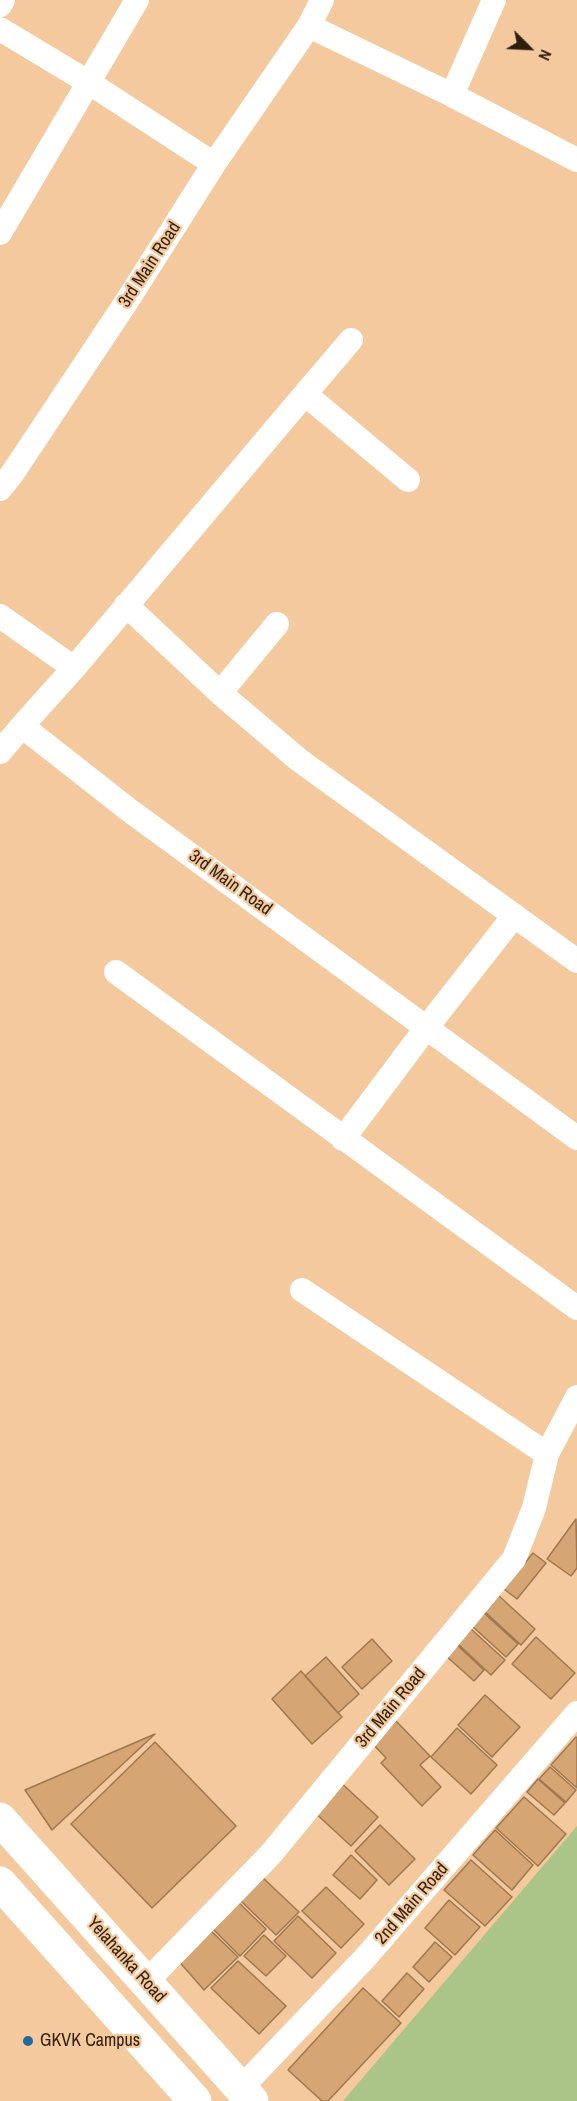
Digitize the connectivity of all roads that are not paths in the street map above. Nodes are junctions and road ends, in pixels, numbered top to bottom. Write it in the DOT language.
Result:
graph roads {
  1 [pos="3,0"];
  2 [pos="137,0"];
  3 [pos="322,0"];
  4 [pos="495,0"];
  5 [pos="0,5"];
  6 [pos="309,26"];
  7 [pos="0,29"];
  8 [pos="88,82"];
  9 [pos="452,95"];
  10 [pos="577,160"];
  11 [pos="214,164"];
  12 [pos="0,233"];
  13 [pos="351,340"];
  14 [pos="305,394"];
  15 [pos="408,480"];
  16 [pos="0,489"];
  17 [pos="126,605"];
  18 [pos="0,616"];
  19 [pos="277,624"];
  20 [pos="74,668"];
  21 [pos="219,693"];
  22 [pos="22,726"];
  23 [pos="0,752"];
  24 [pos="514,916"];
  25 [pos="577,961"];
  26 [pos="116,972"];
  27 [pos="427,1027"];
  28 [pos="343,1138"];
  29 [pos="577,1138"];
  30 [pos="302,1290"];
  31 [pos="577,1308"];
  32 [pos="577,1397"];
  33 [pos="547,1454"];
  34 [pos="577,1713"];
  35 [pos="0,1819"];
  36 [pos="0,1883"];
  37 [pos="146,1982"];
  38 [pos="246,2095"];
  39 [pos="195,2101"];
  1 -- 5 [label="street"];
  2 -- 8 [label="street"];
  3 -- 6 [label="street, 3rd Main Road"];
  4 -- 9 [label="street"];
  6 -- 9 [label="street"];
  6 -- 11 [label="street, 3rd Main Road"];
  7 -- 8 [label="street"];
  8 -- 11 [label="street"];
  8 -- 12 [label="street"];
  9 -- 10 [label="street"];
  11 -- 16 [label="street, 3rd Main Road"];
  13 -- 14 [label="street"];
  14 -- 15 [label="street"];
  14 -- 17 [label="street"];
  17 -- 20 [label="street"];
  17 -- 21 [label="street"];
  18 -- 20 [label="street"];
  19 -- 21 [label="street"];
  20 -- 22 [label="street"];
  21 -- 24 [label="street"];
  22 -- 23 [label="street"];
  22 -- 27 [label="street, 3rd Main Road"];
  24 -- 25 [label="street"];
  24 -- 27 [label="street"];
  26 -- 28 [label="street"];
  27 -- 28 [label="street"];
  27 -- 29 [label="street, 3rd Main Road"];
  28 -- 31 [label="street"];
  30 -- 33 [label="street"];
  32 -- 33 [label="street, 3rd Main Road"];
  33 -- 37 [label="street, 3rd Main Road"];
  34 -- 38 [label="street, 2nd Main Road"];
  35 -- 37 [label="main road, Yelahanka Road"];
  36 -- 39 [label="main road"];
  37 -- 38 [label="main road, Yelahanka Road"];
}
